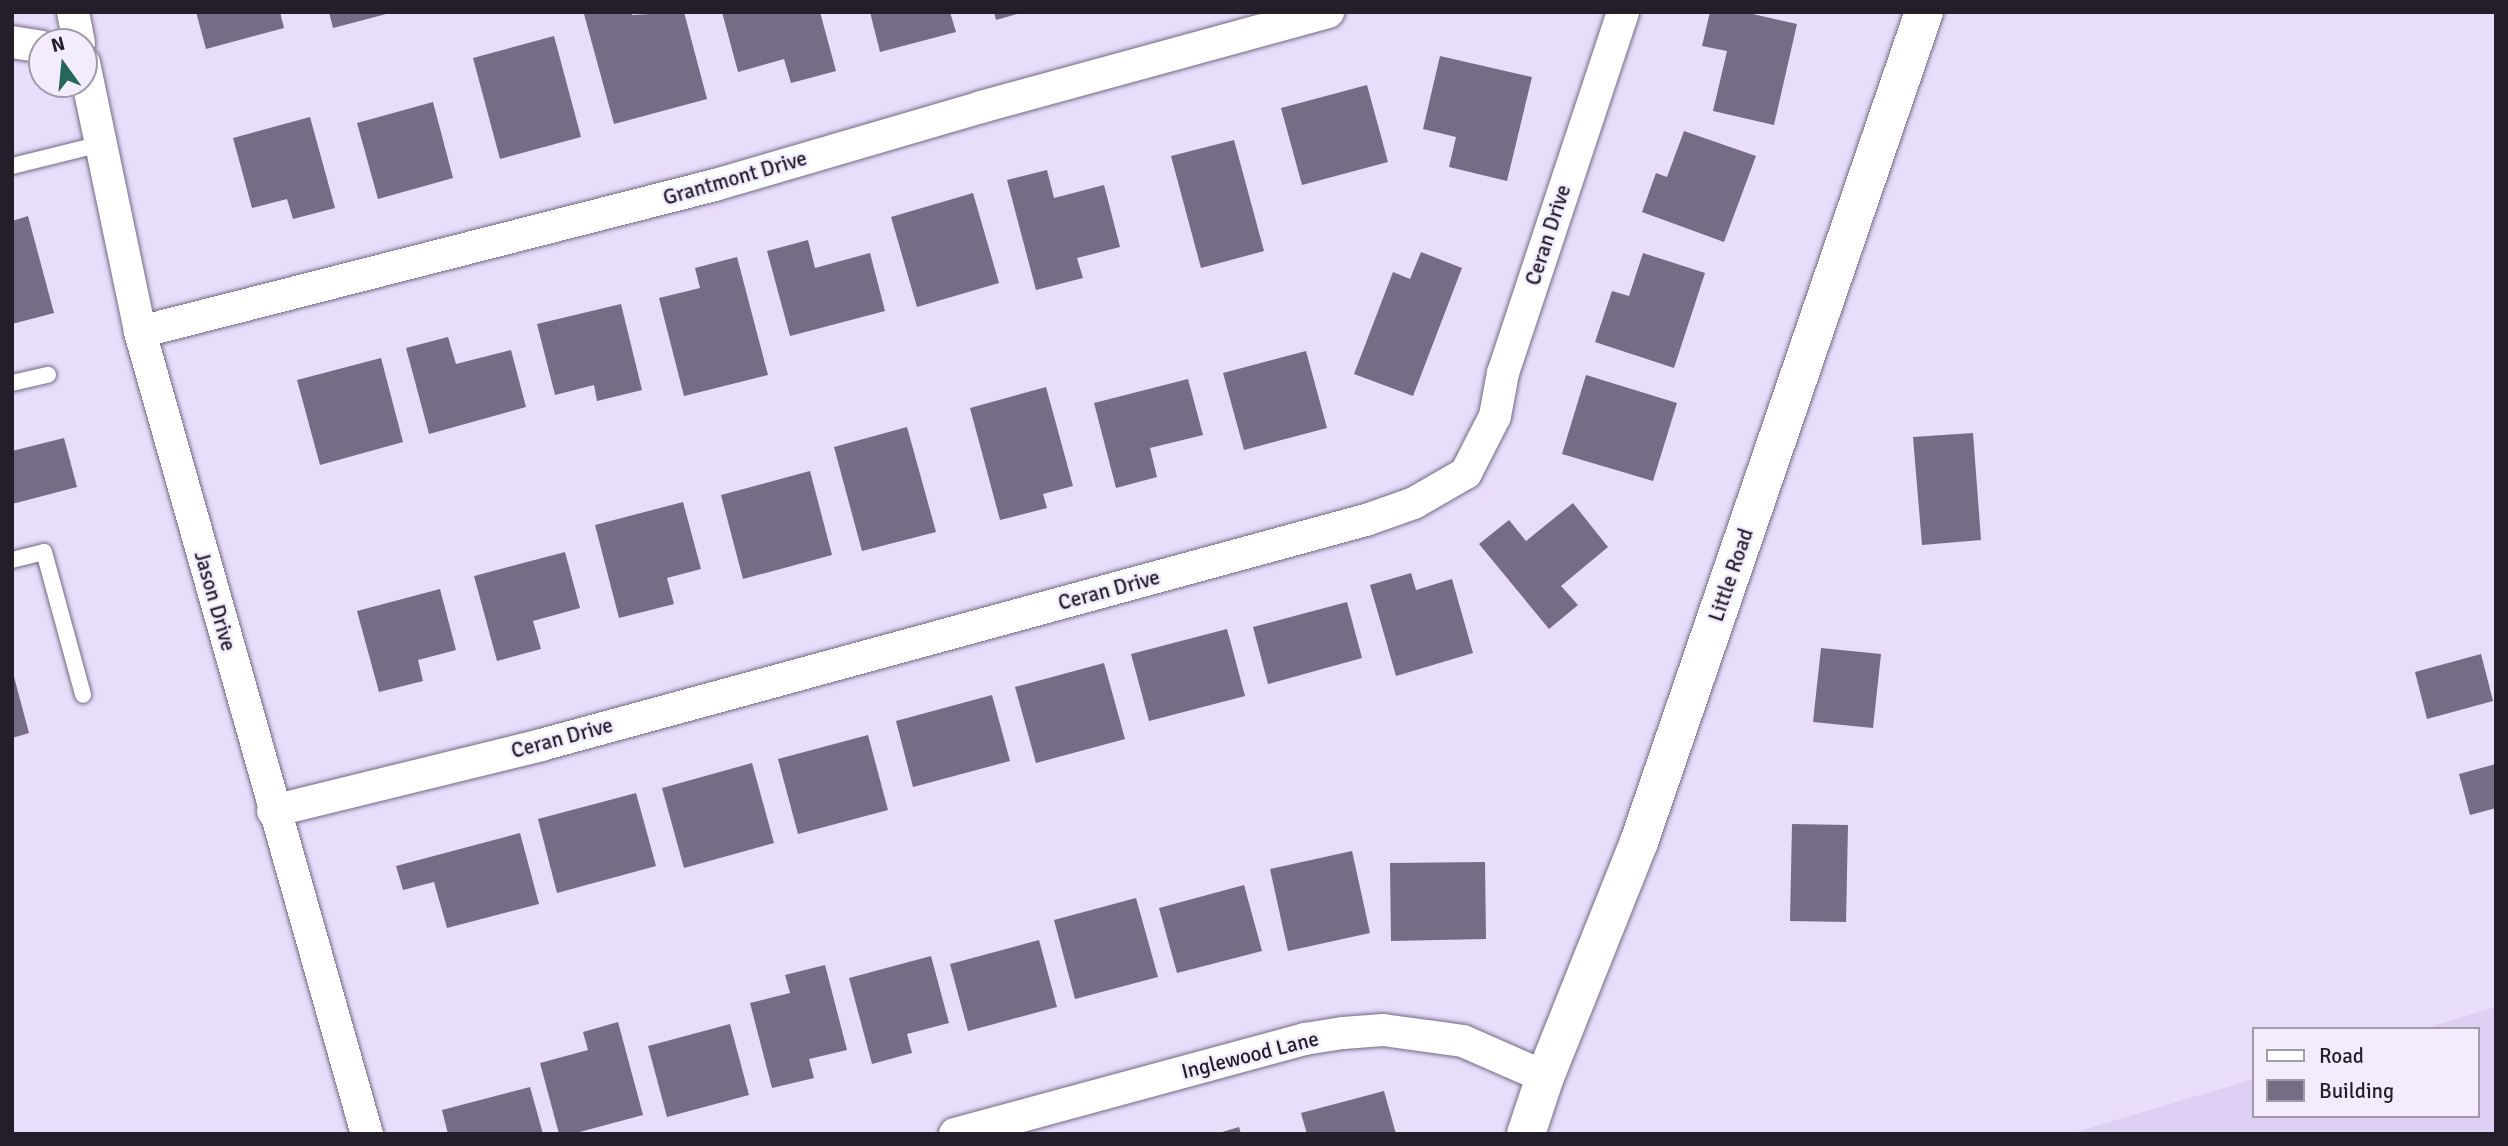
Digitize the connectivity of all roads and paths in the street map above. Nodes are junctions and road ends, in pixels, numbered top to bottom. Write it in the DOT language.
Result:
graph roads {
  1 [pos="1328,12"];
  2 [pos="1623,12"];
  3 [pos="1924,12"];
  4 [pos="91,98"];
  5 [pos="100,144"];
  6 [pos="12,166"];
  7 [pos="140,332"];
  8 [pos="48,375"];
  9 [pos="12,383"];
  10 [pos="12,560"];
  11 [pos="83,695"];
  12 [pos="273,811"];
  13 [pos="1545,1077"];
  14 [pos="367,1134"];
  15 [pos="955,1134"];
  16 [pos="1526,1134"];
  1 -- 7 [label="street, Grantmont Drive"];
  2 -- 12 [label="street, Ceran Drive"];
  3 -- 13 [label="street, Little Road"];
  4 -- 5 [label="street, Jason Drive"];
  5 -- 6 [label="lane"];
  5 -- 7 [label="street, Jason Drive"];
  7 -- 12 [label="street, Jason Drive"];
  8 -- 9 [label="lane"];
  10 -- 11 [label="lane"];
  12 -- 14 [label="street, Jason Drive"];
  13 -- 15 [label="street, Inglewood Lane"];
  13 -- 16 [label="street, Little Road"];
}
